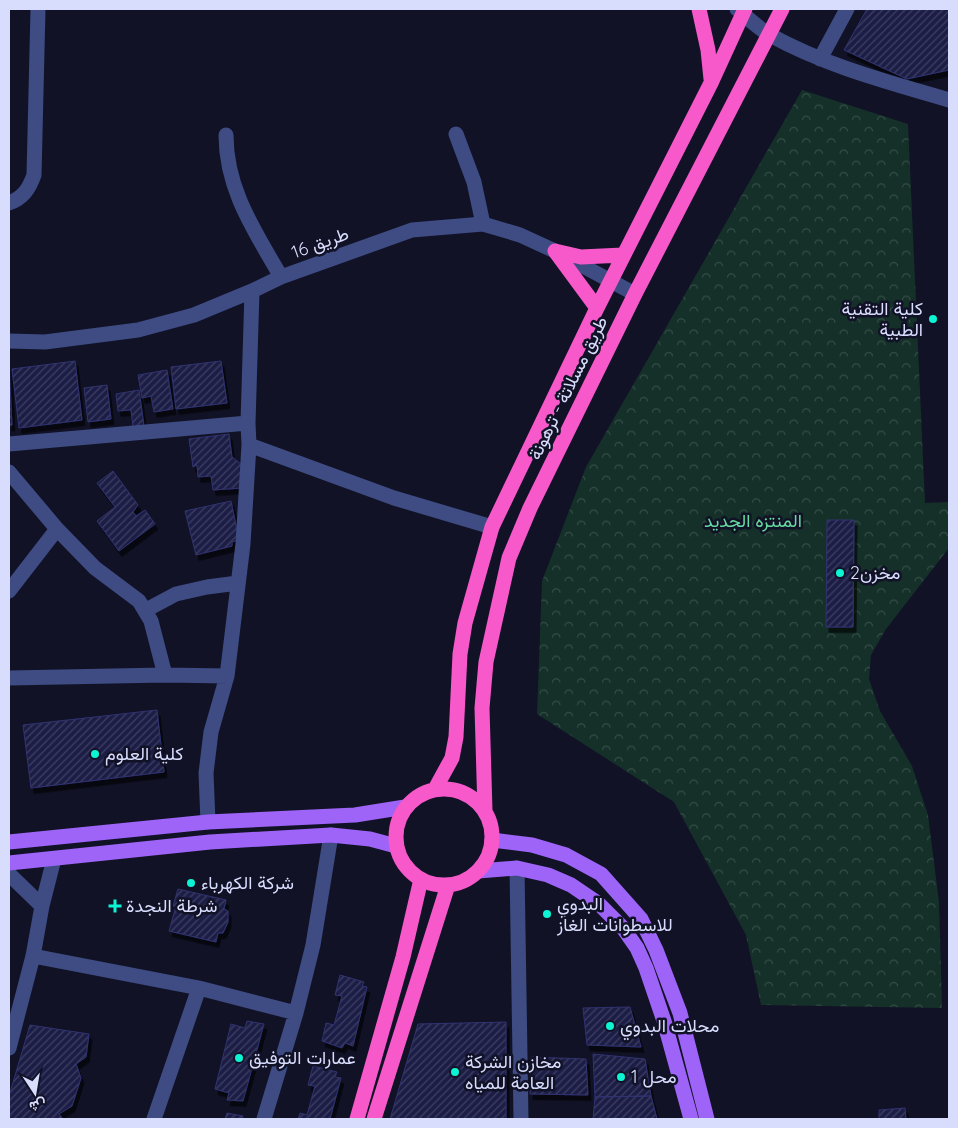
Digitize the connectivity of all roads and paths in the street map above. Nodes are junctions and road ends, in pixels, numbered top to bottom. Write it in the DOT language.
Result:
graph roads {
  1 [pos="38,9"];
  2 [pos="699,9"];
  3 [pos="782,9"];
  4 [pos="847,9"];
  5 [pos="741,10"];
  6 [pos="768,34"];
  7 [pos="820,59"];
  8 [pos="712,81"];
  9 [pos="949,100"];
  10 [pos="456,134"];
  11 [pos="226,135"];
  12 [pos="9,203"];
  13 [pos="483,224"];
  14 [pos="555,251"];
  15 [pos="624,255"];
  16 [pos="281,277"];
  17 [pos="610,281"];
  18 [pos="252,291"];
  19 [pos="636,294"];
  20 [pos="596,308"];
  21 [pos="9,341"];
  22 [pos="248,423"];
  23 [pos="9,444"];
  24 [pos="249,444"];
  25 [pos="9,472"];
  26 [pos="492,528"];
  27 [pos="57,529"];
  28 [pos="238,583"];
  29 [pos="9,591"];
  30 [pos="146,610"];
  31 [pos="165,675"];
  32 [pos="227,676"];
  33 [pos="9,678"];
  34 [pos="435,789"];
  35 [pos="405,807"];
  36 [pos="485,811"];
  37 [pos="208,822"];
  38 [pos="331,835"];
  39 [pos="492,840"];
  40 [pos="9,842"];
  41 [pos="396,846"];
  42 [pos="54,859"];
  43 [pos="9,863"];
  44 [pos="517,868"];
  45 [pos="478,871"];
  46 [pos="9,874"];
  47 [pos="421,880"];
  48 [pos="448,885"];
  49 [pos="42,906"];
  50 [pos="33,956"];
  51 [pos="199,988"];
  52 [pos="296,1013"];
  53 [pos="9,1048"];
  54 [pos="696,1078"];
  55 [pos="680,1079"];
  56 [pos="154,1119"];
  57 [pos="264,1119"];
  58 [pos="356,1119"];
  59 [pos="374,1119"];
  60 [pos="521,1119"];
  61 [pos="691,1119"];
  62 [pos="707,1119"];
  1 -- 12 [label="street"];
  2 -- 8 [label="highway"];
  3 -- 6 [label="highway, طريق مسلاتة - ترهونة"];
  4 -- 7 [label="street"];
  5 -- 6 [label="street"];
  5 -- 8 [label="highway, طريق مسلاتة - ترهونة"];
  6 -- 7 [label="street"];
  6 -- 19 [label="highway, طريق مسلاتة - ترهونة"];
  7 -- 9 [label="street"];
  8 -- 15 [label="highway, طريق مسلاتة - ترهونة"];
  10 -- 13 [label="street"];
  11 -- 16 [label="street"];
  13 -- 14 [label="street, طريق 16"];
  13 -- 16 [label="street, طريق 16"];
  14 -- 15 [label="highway"];
  14 -- 17 [label="street, طريق 16"];
  14 -- 20 [label="highway"];
  15 -- 17 [label="highway, طريق مسلاتة - ترهونة"];
  16 -- 18 [label="street, طريق 16"];
  17 -- 19 [label="street, طريق 16"];
  17 -- 20 [label="highway, طريق مسلاتة - ترهونة"];
  18 -- 21 [label="street, طريق 16"];
  18 -- 22 [label="street"];
  19 -- 36 [label="highway, طريق مسلاتة - ترهونة"];
  20 -- 26 [label="highway, طريق مسلاتة - ترهونة"];
  22 -- 23 [label="street"];
  22 -- 24 [label="street"];
  24 -- 26 [label="street"];
  24 -- 28 [label="street"];
  25 -- 27 [label="street"];
  26 -- 34 [label="highway, طريق مسلاتة - ترهونة"];
  27 -- 29 [label="street"];
  27 -- 30 [label="street"];
  28 -- 30 [label="street"];
  28 -- 32 [label="street"];
  30 -- 31 [label="street"];
  31 -- 32 [label="street"];
  31 -- 33 [label="street"];
  32 -- 37 [label="street"];
  34 -- 35 [label="highway"];
  34 -- 36 [label="highway"];
  35 -- 37 [label="main road"];
  35 -- 41 [label="highway"];
  36 -- 39 [label="highway"];
  37 -- 40 [label="main road"];
  38 -- 41 [label="main road"];
  38 -- 42 [label="main road"];
  38 -- 52 [label="street"];
  39 -- 45 [label="highway"];
  39 -- 54 [label="main road"];
  41 -- 47 [label="highway"];
  42 -- 43 [label="main road"];
  42 -- 49 [label="street"];
  44 -- 45 [label="main road"];
  44 -- 55 [label="main road"];
  44 -- 60 [label="street"];
  45 -- 48 [label="highway"];
  46 -- 49 [label="street"];
  47 -- 48 [label="highway"];
  47 -- 58 [label="highway"];
  48 -- 59 [label="highway"];
  49 -- 50 [label="street"];
  50 -- 51 [label="street"];
  50 -- 53 [label="street"];
  51 -- 52 [label="street"];
  51 -- 56 [label="street"];
  52 -- 57 [label="street"];
  54 -- 55 [label="main road"];
  54 -- 62 [label="main road"];
  55 -- 61 [label="main road"];
}
